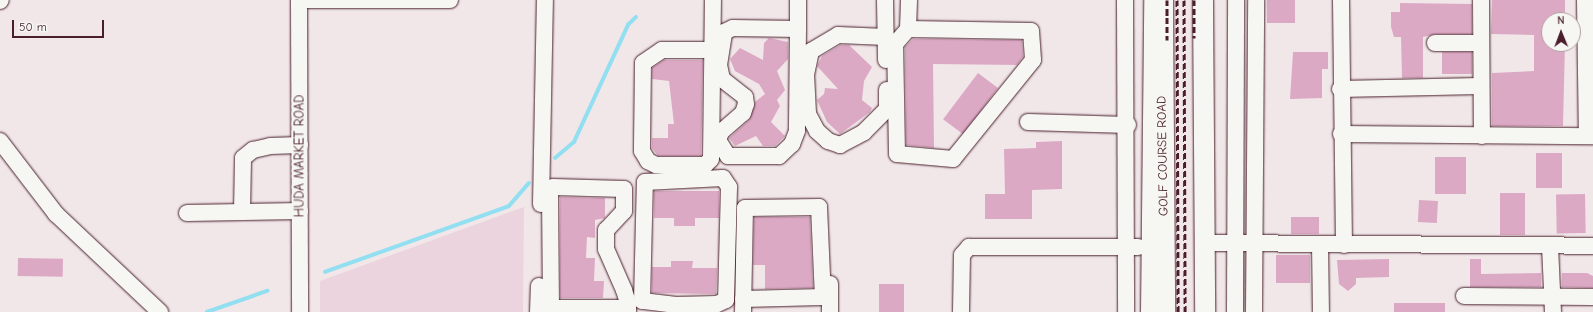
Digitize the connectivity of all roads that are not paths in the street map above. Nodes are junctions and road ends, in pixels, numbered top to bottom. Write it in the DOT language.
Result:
graph roads {
  1 [pos="299,0"];
  2 [pos="450,0"];
  3 [pos="545,0"];
  4 [pos="713,0"];
  5 [pos="798,0"];
  6 [pos="885,0"];
  7 [pos="908,0"];
  8 [pos="1125,0"];
  9 [pos="1152,0"];
  10 [pos="1163,0"];
  11 [pos="1203,0"];
  12 [pos="1236,0"];
  13 [pos="1256,0"];
  14 [pos="1341,0"];
  15 [pos="1481,0"];
  16 [pos="1588,1"];
  17 [pos="798,29"];
  18 [pos="908,29"];
  19 [pos="886,37"];
  20 [pos="1435,43"];
  21 [pos="1480,43"];
  22 [pos="712,50"];
  23 [pos="1480,86"];
  24 [pos="1340,90"];
  25 [pos="1028,122"];
  26 [pos="1128,125"];
  27 [pos="1341,134"];
  28 [pos="1482,136"];
  29 [pos="1590,136"];
  30 [pos="0,141"];
  31 [pos="300,145"];
  32 [pos="829,208"];
  33 [pos="300,211"];
  34 [pos="242,212"];
  35 [pos="187,213"];
  36 [pos="1205,243"];
  37 [pos="1235,243"];
  38 [pos="1255,243"];
  39 [pos="1320,244"];
  40 [pos="1344,245"];
  41 [pos="1127,246"];
  42 [pos="1550,246"];
  43 [pos="1593,246"];
  44 [pos="1157,247"];
  45 [pos="1464,296"];
  46 [pos="1593,298"];
  47 [pos="743,305"];
  48 [pos="1509,305"];
  49 [pos="1552,305"];
  50 [pos="676,308"];
  51 [pos="700,308"];
  52 [pos="628,310"];
  53 [pos="160,312"];
  54 [pos="300,312"];
  55 [pos="538,312"];
  56 [pos="830,312"];
  57 [pos="961,312"];
  58 [pos="1126,312"];
  59 [pos="1149,312"];
  60 [pos="1165,312"];
  61 [pos="1205,312"];
  62 [pos="1235,312"];
  63 [pos="1254,312"];
  64 [pos="1320,312"];
  1 -- 2 [label="street"];
  1 -- 31 [label="street, HUDA MARKET ROAD"];
  3 -- 55 [label="street"];
  4 -- 22 [label="street"];
  5 -- 17 [label="street"];
  6 -- 19 [label="street"];
  7 -- 18 [label="street"];
  8 -- 26 [label="street"];
  9 -- 44 [label="street"];
  10 -- 44 [label="main road, GOLF COURSE ROAD"];
  11 -- 36 [label="main road"];
  12 -- 37 [label="street"];
  13 -- 38 [label="street"];
  14 -- 24 [label="street"];
  15 -- 21 [label="street"];
  16 -- 29 [label="street"];
  17 -- 17 [label="street"];
  18 -- 18 [label="street"];
  19 -- 19 [label="street"];
  20 -- 21 [label="street"];
  21 -- 23 [label="street"];
  22 -- 22 [label="street"];
  23 -- 24 [label="street"];
  23 -- 28 [label="street"];
  24 -- 27 [label="street"];
  25 -- 26 [label="street"];
  26 -- 41 [label="street"];
  27 -- 28 [label="street"];
  27 -- 40 [label="street"];
  28 -- 29 [label="street"];
  30 -- 53 [label="street"];
  31 -- 33 [label="street, HUDA MARKET ROAD"];
  31 -- 34 [label="street"];
  32 -- 56 [label="street"];
  33 -- 34 [label="street"];
  33 -- 54 [label="street, HUDA MARKET ROAD"];
  34 -- 35 [label="street"];
  36 -- 37 [label="street"];
  36 -- 61 [label="main road"];
  37 -- 38 [label="street"];
  37 -- 62 [label="street"];
  38 -- 39 [label="street"];
  38 -- 63 [label="street"];
  39 -- 40 [label="street"];
  39 -- 64 [label="street"];
  40 -- 42 [label="street"];
  41 -- 44 [label="street"];
  41 -- 57 [label="street"];
  41 -- 58 [label="street"];
  42 -- 43 [label="street"];
  42 -- 49 [label="street"];
  44 -- 59 [label="street"];
  44 -- 60 [label="main road, GOLF COURSE ROAD"];
  45 -- 48 [label="street"];
  46 -- 49 [label="street"];
  47 -- 47 [label="street"];
  48 -- 49 [label="street"];
  50 -- 51 [label="street"];
  50 -- 51 [label="street"];
  52 -- 52 [label="street"];
}
